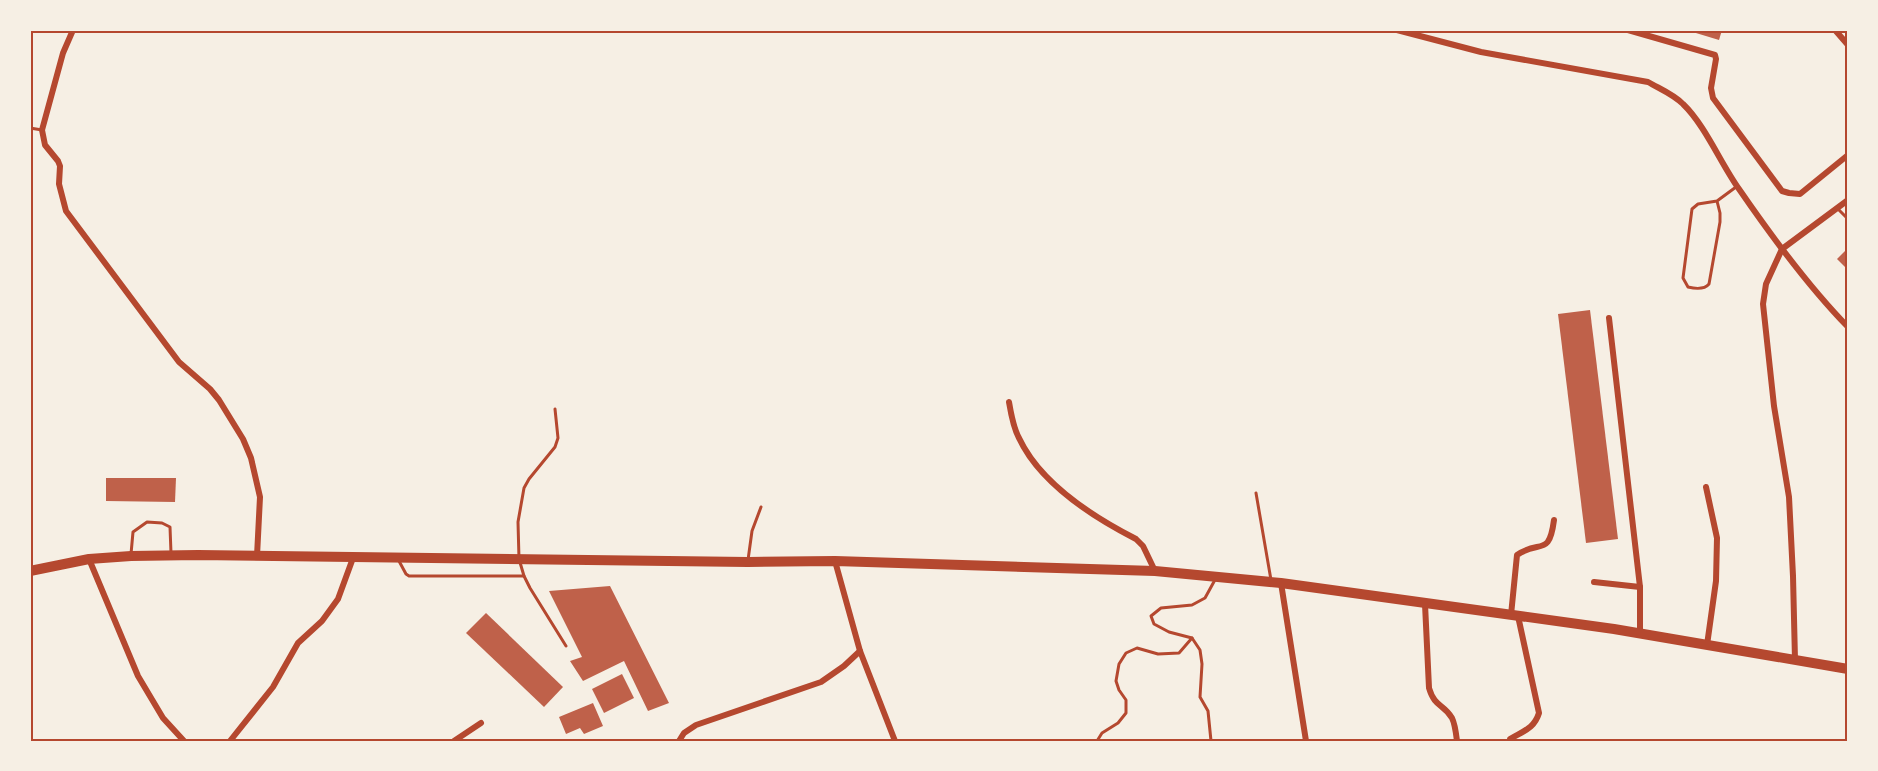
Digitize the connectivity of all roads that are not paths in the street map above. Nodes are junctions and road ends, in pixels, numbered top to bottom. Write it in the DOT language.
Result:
graph roads {
  1 [pos="74,30"];
  2 [pos="1397,30"];
  3 [pos="1628,30"];
  4 [pos="1835,30"];
  5 [pos="1848,45"];
  6 [pos="30,128"];
  7 [pos="42,130"];
  8 [pos="1848,155"];
  9 [pos="1737,187"];
  10 [pos="1848,200"];
  11 [pos="1717,201"];
  12 [pos="1838,209"];
  13 [pos="1848,219"];
  14 [pos="1782,249"];
  15 [pos="1609,318"];
  16 [pos="1848,327"];
  17 [pos="1008,402"];
  18 [pos="555,409"];
  19 [pos="1706,487"];
  20 [pos="1256,493"];
  21 [pos="761,507"];
  22 [pos="1554,520"];
  23 [pos="171,555"];
  24 [pos="131,556"];
  25 [pos="258,556"];
  26 [pos="353,558"];
  27 [pos="397,558"];
  28 [pos="90,559"];
  29 [pos="519,559"];
  30 [pos="748,561"];
  31 [pos="836,561"];
  32 [pos="30,571"];
  33 [pos="1155,571"];
  34 [pos="524,576"];
  35 [pos="1216,577"];
  36 [pos="1276,582"];
  37 [pos="1594,582"];
  38 [pos="1640,587"];
  39 [pos="1425,604"];
  40 [pos="1515,616"];
  41 [pos="1640,634"];
  42 [pos="1192,638"];
  43 [pos="1707,645"];
  44 [pos="566,646"];
  45 [pos="860,651"];
  46 [pos="1795,660"];
  47 [pos="1848,669"];
  48 [pos="481,723"];
  49 [pos="184,741"];
  50 [pos="230,741"];
  51 [pos="454,741"];
  52 [pos="678,741"];
  53 [pos="895,741"];
  54 [pos="1097,741"];
  55 [pos="1211,741"];
  56 [pos="1306,741"];
  57 [pos="1457,741"];
  58 [pos="1510,741"];
  1 -- 7 [label="street"];
  2 -- 9 [label="street"];
  3 -- 8 [label="street"];
  4 -- 5 [label="street"];
  6 -- 7 [label="lane"];
  7 -- 25 [label="street"];
  9 -- 11 [label="lane"];
  9 -- 14 [label="street"];
  10 -- 12 [label="street"];
  11 -- 11 [label="lane"];
  12 -- 13 [label="lane"];
  12 -- 14 [label="street"];
  14 -- 16 [label="street"];
  14 -- 46 [label="street"];
  15 -- 38 [label="street"];
  17 -- 33 [label="street"];
  18 -- 29 [label="lane"];
  19 -- 43 [label="street"];
  20 -- 36 [label="lane"];
  21 -- 30 [label="lane"];
  22 -- 40 [label="street"];
  23 -- 24 [label="main road"];
  23 -- 24 [label="lane"];
  23 -- 25 [label="main road"];
  24 -- 28 [label="main road"];
  25 -- 26 [label="main road"];
  26 -- 27 [label="main road"];
  26 -- 50 [label="street"];
  27 -- 29 [label="main road"];
  27 -- 34 [label="lane"];
  28 -- 32 [label="main road"];
  28 -- 49 [label="street"];
  29 -- 30 [label="main road"];
  29 -- 34 [label="lane"];
  30 -- 31 [label="main road"];
  31 -- 33 [label="main road"];
  31 -- 45 [label="street"];
  33 -- 35 [label="main road"];
  34 -- 44 [label="lane"];
  35 -- 36 [label="main road"];
  35 -- 42 [label="lane"];
  36 -- 39 [label="main road"];
  36 -- 56 [label="street"];
  37 -- 38 [label="street"];
  38 -- 41 [label="street"];
  39 -- 40 [label="main road"];
  39 -- 57 [label="street"];
  40 -- 41 [label="main road"];
  40 -- 58 [label="street"];
  41 -- 43 [label="main road"];
  42 -- 54 [label="lane"];
  42 -- 55 [label="lane"];
  43 -- 46 [label="main road"];
  45 -- 52 [label="street"];
  45 -- 53 [label="street"];
  46 -- 47 [label="main road"];
  48 -- 51 [label="street"];
}
